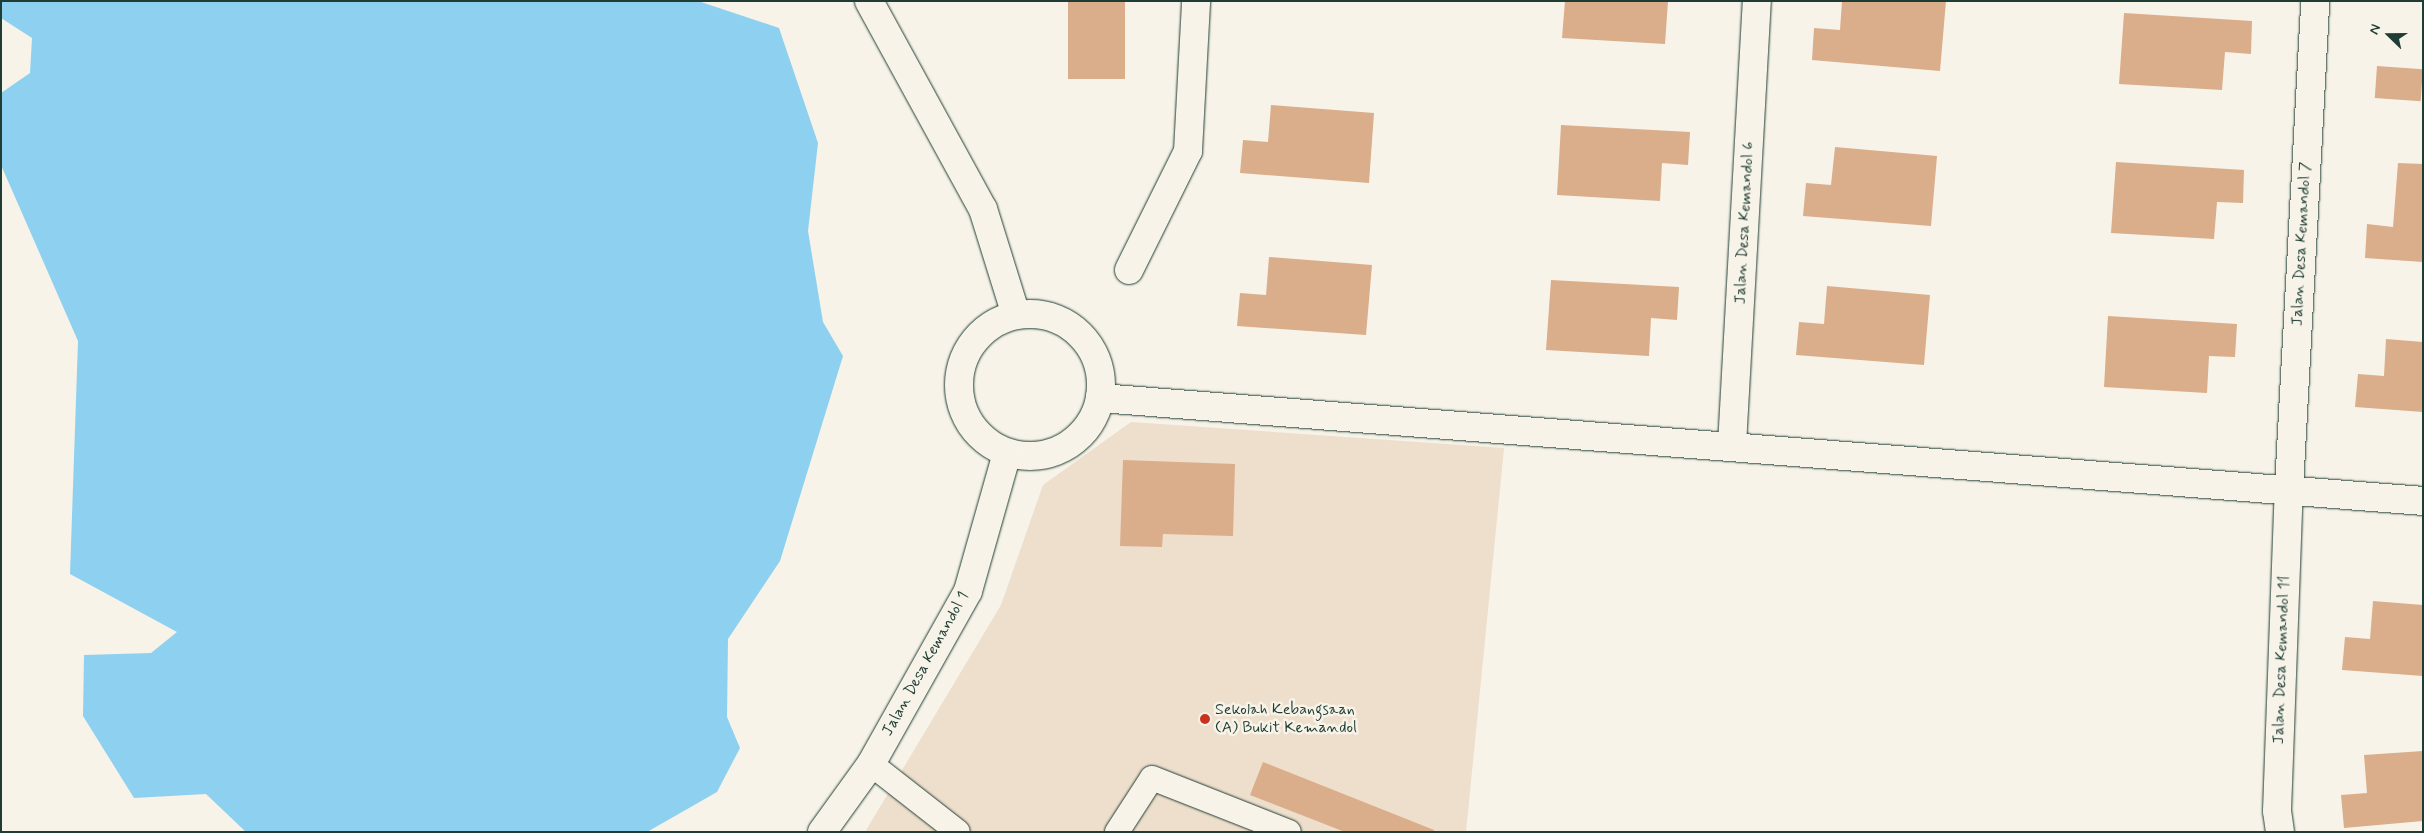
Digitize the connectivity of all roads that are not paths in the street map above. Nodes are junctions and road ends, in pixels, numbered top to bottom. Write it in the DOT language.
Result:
graph roads {
  1 [pos="868,1"];
  2 [pos="1196,1"];
  3 [pos="1757,1"];
  4 [pos="2315,1"];
  5 [pos="1129,270"];
  6 [pos="1016,315"];
  7 [pos="1100,398"];
  8 [pos="1732,445"];
  9 [pos="1007,453"];
  10 [pos="2289,488"];
  11 [pos="2423,501"];
  12 [pos="871,764"];
  13 [pos="822,832"];
  14 [pos="958,832"];
  15 [pos="1117,832"];
  16 [pos="1289,832"];
  17 [pos="2280,832"];
  1 -- 6 [label="street"];
  2 -- 5 [label="street"];
  3 -- 8 [label="street, Jalan Desa Kemandol 6"];
  4 -- 10 [label="street, Jalan Desa Kemandol 7"];
  6 -- 7 [label="street"];
  6 -- 9 [label="street"];
  7 -- 8 [label="street"];
  7 -- 9 [label="street"];
  8 -- 10 [label="street"];
  9 -- 12 [label="street, Jalan Desa Kemandol 1"];
  10 -- 11 [label="street"];
  10 -- 17 [label="street, Jalan Desa Kemandol 11"];
  12 -- 13 [label="street, Jalan Desa Kemandol 1"];
  12 -- 14 [label="lane"];
  15 -- 16 [label="lane"];
}
